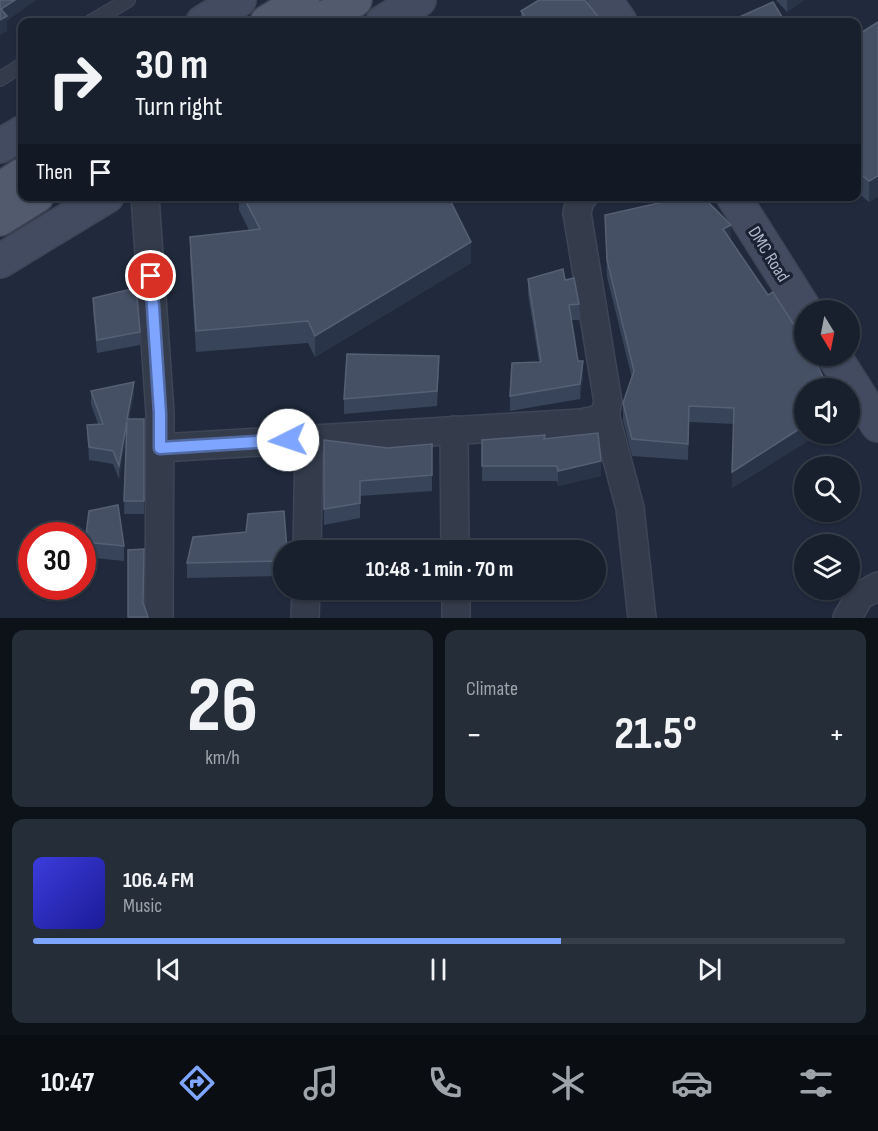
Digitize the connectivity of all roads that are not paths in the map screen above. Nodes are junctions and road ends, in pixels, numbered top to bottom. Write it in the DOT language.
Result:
graph roads {
  1 [pos="128,0"];
  2 [pos="239,0"];
  3 [pos="303,0"];
  4 [pos="355,0"];
  5 [pos="418,0"];
  6 [pos="605,0"];
  7 [pos="98,18"];
  8 [pos="210,18"];
  9 [pos="274,18"];
  10 [pos="325,18"];
  11 [pos="389,18"];
  12 [pos="617,18"];
  13 [pos="18,68"];
  14 [pos="0,79"];
  15 [pos="18,135"];
  16 [pos="0,146"];
  17 [pos="18,178"];
  18 [pos="0,189"];
  19 [pos="29,201"];
  20 [pos="99,201"];
  21 [pos="145,201"];
  22 [pos="580,201"];
  23 [pos="735,201"];
  24 [pos="0,219"];
  25 [pos="0,261"];
  26 [pos="799,300"];
  27 [pos="840,366"];
  28 [pos="606,414"];
  29 [pos="878,425"];
  30 [pos="454,430"];
  31 [pos="309,439"];
  32 [pos="160,448"];
  33 [pos="307,540"];
  34 [pos="455,540"];
  35 [pos="878,585"];
  36 [pos="306,600"];
  37 [pos="456,600"];
  38 [pos="159,618"];
  39 [pos="305,618"];
  40 [pos="456,618"];
  41 [pos="642,618"];
  42 [pos="848,618"];
  1 -- 7 [label="lane"];
  2 -- 8 [label="street"];
  3 -- 9 [label="main road"];
  4 -- 10 [label="main road"];
  5 -- 11 [label="street"];
  6 -- 12 [label="street"];
  13 -- 14 [label="lane"];
  15 -- 16 [label="street"];
  17 -- 18 [label="main road"];
  19 -- 24 [label="main road"];
  20 -- 25 [label="street"];
  21 -- 32 [label="street"];
  22 -- 28 [label="street"];
  23 -- 26 [label="street, DMC Road"];
  27 -- 29 [label="street"];
  28 -- 30 [label="street"];
  28 -- 41 [label="street"];
  30 -- 31 [label="street"];
  30 -- 34 [label="street"];
  31 -- 32 [label="street"];
  31 -- 33 [label="street"];
  32 -- 38 [label="street"];
  35 -- 42 [label="street"];
  36 -- 39 [label="street"];
  37 -- 40 [label="street"];
}
